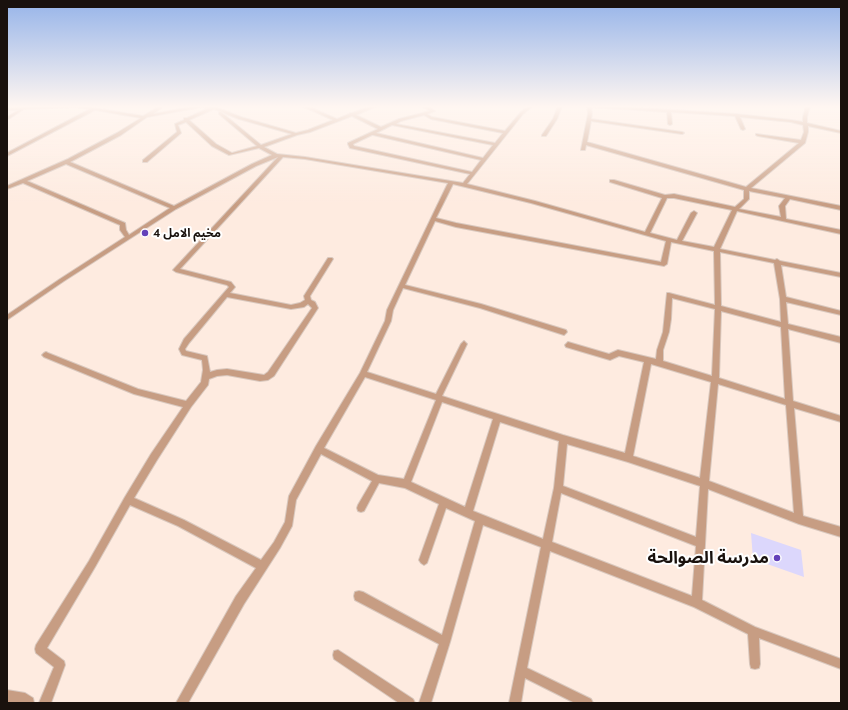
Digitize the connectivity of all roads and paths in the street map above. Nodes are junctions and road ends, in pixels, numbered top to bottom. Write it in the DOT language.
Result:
graph roads {
  1 [pos="37,139"];
  2 [pos="109,139"];
  3 [pos="171,139"];
  4 [pos="207,139"];
  5 [pos="251,139"];
  6 [pos="282,139"];
  7 [pos="361,139"];
  8 [pos="396,139"];
  9 [pos="471,139"];
  10 [pos="499,139"];
  11 [pos="585,139"];
  12 [pos="785,139"];
  13 [pos="803,142"];
  14 [pos="584,143"];
  15 [pos="495,144"];
  16 [pos="260,147"];
  17 [pos="583,149"];
  18 [pos="7,155"];
  19 [pos="279,155"];
  20 [pos="483,159"];
  21 [pos="145,161"];
  22 [pos="66,162"];
  23 [pos="472,174"];
  24 [pos="23,181"];
  25 [pos="612,181"];
  26 [pos="451,182"];
  27 [pos="464,185"];
  28 [pos="7,188"];
  29 [pos="747,189"];
  30 [pos="665,197"];
  31 [pos="789,197"];
  32 [pos="174,208"];
  33 [pos="841,208"];
  34 [pos="735,210"];
  35 [pos="694,213"];
  36 [pos="433,219"];
  37 [pos="784,220"];
  38 [pos="841,232"];
  39 [pos="647,234"];
  40 [pos="128,238"];
  41 [pos="669,240"];
  42 [pos="679,241"];
  43 [pos="717,248"];
  44 [pos="330,259"];
  45 [pos="777,261"];
  46 [pos="841,275"];
  47 [pos="402,286"];
  48 [pos="225,294"];
  49 [pos="783,299"];
  50 [pos="308,301"];
  51 [pos="718,308"];
  52 [pos="841,313"];
  53 [pos="7,318"];
  54 [pos="785,326"];
  55 [pos="564,332"];
  56 [pos="841,340"];
  57 [pos="464,344"];
  58 [pos="568,345"];
  59 [pos="46,355"];
  60 [pos="648,360"];
  61 [pos="659,363"];
  62 [pos="364,374"];
  63 [pos="206,377"];
  64 [pos="715,381"];
  65 [pos="439,397"];
  66 [pos="791,404"];
  67 [pos="188,405"];
  68 [pos="498,417"];
  69 [pos="841,419"];
  70 [pos="563,439"];
  71 [pos="319,449"];
  72 [pos="628,458"];
  73 [pos="377,479"];
  74 [pos="406,484"];
  75 [pos="704,484"];
  76 [pos="558,488"];
  77 [pos="128,500"];
  78 [pos="444,501"];
  79 [pos="361,508"];
  80 [pos="468,513"];
  81 [pos="480,519"];
  82 [pos="800,519"];
  83 [pos="841,532"];
  84 [pos="546,544"];
  85 [pos="700,544"];
  86 [pos="424,560"];
  87 [pos="263,566"];
  88 [pos="359,596"];
  89 [pos="697,603"];
  90 [pos="753,631"];
  91 [pos="445,642"];
  92 [pos="338,655"];
  93 [pos="755,664"];
  94 [pos="841,664"];
  95 [pos="522,671"];
  96 [pos="7,696"];
  97 [pos="28,703"];
  98 [pos="45,703"];
  99 [pos="182,703"];
  100 [pos="409,703"];
  101 [pos="425,703"];
  102 [pos="515,703"];
  103 [pos="587,703"];
  1 -- 18 [label="street"];
  2 -- 22 [label="street"];
  3 -- 21 [label="street"];
  4 -- 16 [label="street"];
  5 -- 16 [label="street"];
  6 -- 16 [label="street"];
  7 -- 23 [label="street"];
  8 -- 20 [label="street"];
  9 -- 15 [label="street"];
  10 -- 15 [label="street"];
  11 -- 14 [label="street"];
  12 -- 13 [label="street"];
  13 -- 29 [label="street"];
  14 -- 17 [label="street"];
  14 -- 29 [label="street"];
  15 -- 20 [label="street"];
  16 -- 19 [label="street"];
  19 -- 26 [label="street"];
  19 -- 32 [label="street"];
  19 -- 48 [label="street"];
  20 -- 23 [label="street"];
  22 -- 24 [label="street"];
  22 -- 32 [label="street"];
  23 -- 27 [label="street"];
  24 -- 28 [label="street"];
  24 -- 40 [label="street"];
  25 -- 30 [label="street"];
  26 -- 27 [label="street"];
  26 -- 36 [label="street"];
  27 -- 39 [label="street"];
  29 -- 31 [label="street"];
  29 -- 34 [label="street"];
  30 -- 34 [label="street"];
  30 -- 39 [label="street"];
  31 -- 33 [label="street"];
  31 -- 37 [label="street"];
  32 -- 40 [label="street"];
  34 -- 37 [label="street"];
  34 -- 43 [label="street"];
  35 -- 42 [label="street"];
  36 -- 41 [label="street"];
  36 -- 47 [label="street"];
  37 -- 38 [label="street"];
  39 -- 41 [label="street"];
  40 -- 53 [label="street"];
  41 -- 42 [label="street"];
  42 -- 43 [label="street"];
  43 -- 45 [label="street"];
  43 -- 51 [label="street"];
  44 -- 50 [label="street"];
  45 -- 46 [label="street"];
  45 -- 49 [label="street"];
  47 -- 55 [label="street"];
  47 -- 62 [label="street"];
  48 -- 50 [label="street"];
  48 -- 63 [label="street"];
  49 -- 52 [label="street"];
  49 -- 54 [label="street"];
  50 -- 63 [label="street"];
  51 -- 54 [label="street"];
  51 -- 61 [label="street"];
  51 -- 64 [label="street"];
  54 -- 56 [label="street"];
  54 -- 66 [label="street"];
  57 -- 65 [label="street"];
  58 -- 60 [label="street"];
  59 -- 67 [label="street"];
  60 -- 61 [label="street"];
  60 -- 72 [label="street"];
  61 -- 64 [label="street"];
  62 -- 65 [label="street"];
  62 -- 71 [label="street"];
  63 -- 67 [label="street"];
  64 -- 66 [label="street"];
  64 -- 75 [label="street"];
  65 -- 68 [label="street"];
  65 -- 74 [label="street"];
  66 -- 69 [label="street"];
  66 -- 82 [label="street"];
  67 -- 77 [label="street"];
  68 -- 70 [label="street"];
  68 -- 80 [label="street"];
  70 -- 72 [label="street"];
  70 -- 76 [label="street"];
  71 -- 73 [label="street"];
  71 -- 87 [label="street"];
  72 -- 75 [label="street"];
  73 -- 74 [label="street"];
  73 -- 79 [label="street"];
  74 -- 78 [label="street"];
  75 -- 82 [label="street"];
  75 -- 85 [label="street"];
  76 -- 84 [label="street"];
  76 -- 85 [label="street"];
  77 -- 87 [label="street"];
  77 -- 98 [label="street"];
  78 -- 80 [label="street"];
  78 -- 86 [label="street"];
  80 -- 81 [label="street"];
  81 -- 84 [label="street"];
  81 -- 91 [label="street"];
  82 -- 83 [label="street"];
  84 -- 89 [label="street"];
  84 -- 95 [label="street"];
  85 -- 89 [label="street"];
  87 -- 99 [label="street"];
  88 -- 91 [label="street"];
  89 -- 90 [label="street"];
  90 -- 93 [label="street"];
  90 -- 94 [label="street"];
  91 -- 101 [label="street"];
  92 -- 100 [label="street"];
  95 -- 102 [label="street"];
  95 -- 103 [label="street"];
  96 -- 97 [label="street"];
}
